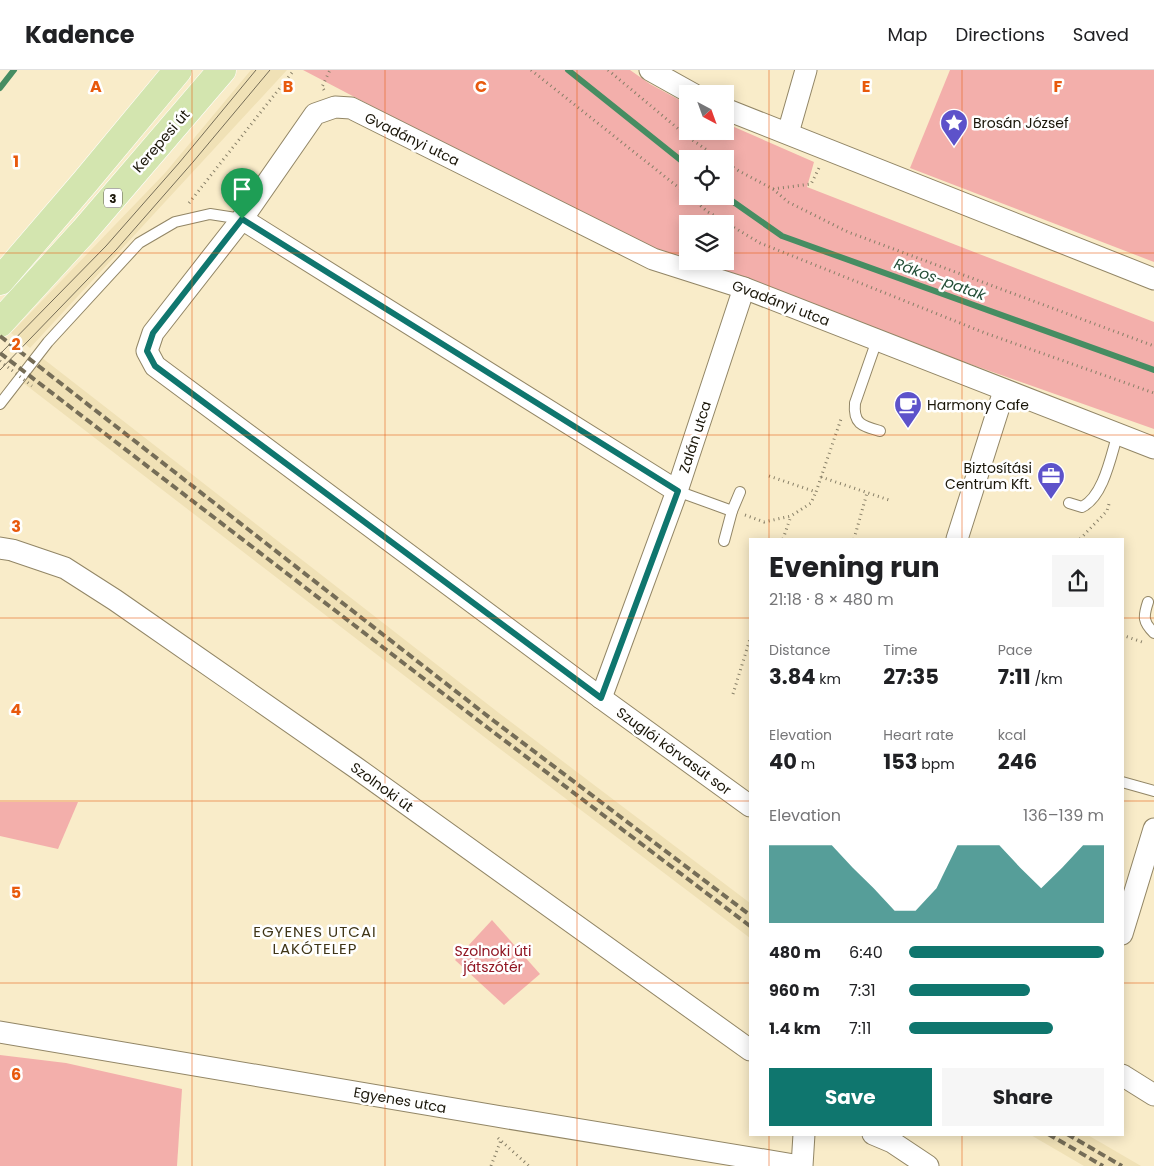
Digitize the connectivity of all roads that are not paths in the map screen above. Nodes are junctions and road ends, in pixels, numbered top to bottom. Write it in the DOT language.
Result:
graph roads {
  1 [pos="178,70"];
  2 [pos="222,70"];
  3 [pos="650,70"];
  4 [pos="806,70"];
  5 [pos="679,86"];
  6 [pos="734,112"];
  7 [pos="788,132"];
  8 [pos="242,219"];
  9 [pos="1154,280"];
  10 [pos="0,281"];
  11 [pos="744,288"];
  12 [pos="0,323"];
  13 [pos="877,340"];
  14 [pos="1004,390"];
  15 [pos="0,404"];
  16 [pos="880,431"];
  17 [pos="1118,433"];
  18 [pos="1154,448"];
  19 [pos="678,491"];
  20 [pos="740,492"];
  21 [pos="1069,503"];
  22 [pos="732,511"];
  23 [pos="957,538"];
  24 [pos="724,541"];
  25 [pos="0,548"];
  26 [pos="1148,602"];
  27 [pos="1154,633"];
  28 [pos="601,698"];
  29 [pos="1124,783"];
  30 [pos="1154,791"];
  31 [pos="749,805"];
  32 [pos="1154,829"];
  33 [pos="1124,927"];
  34 [pos="0,1032"];
  35 [pos="749,1049"];
  36 [pos="1124,1076"];
  37 [pos="1154,1095"];
  38 [pos="804,1136"];
  39 [pos="878,1136"];
  40 [pos="801,1166"];
  41 [pos="928,1166"];
  1 -- 10 [label="main road, 3"];
  2 -- 12 [label="main road, Kerepesi út / 3"];
  3 -- 5 [label="street"];
  4 -- 7 [label="street"];
  6 -- 7 [label="street"];
  7 -- 9 [label="street"];
  8 -- 11 [label="street, Gvadányi utca"];
  8 -- 15 [label="lane"];
  8 -- 19 [label="street"];
  8 -- 28 [label="street, Szuglói körvasút sor"];
  11 -- 13 [label="street, Gvadányi utca"];
  11 -- 19 [label="street, Zalán utca"];
  13 -- 14 [label="street, Gvadányi utca"];
  13 -- 16 [label="lane"];
  14 -- 17 [label="street, Gvadányi utca"];
  14 -- 23 [label="street"];
  17 -- 18 [label="street, Gvadányi utca"];
  17 -- 21 [label="lane"];
  19 -- 22 [label="lane"];
  19 -- 28 [label="street, Zalán utca"];
  20 -- 22 [label="lane"];
  22 -- 24 [label="lane"];
  25 -- 35 [label="street, Szolnoki út"];
  26 -- 27 [label="lane"];
  28 -- 31 [label="street, Szuglói körvasút sor"];
  29 -- 30 [label="lane"];
  32 -- 33 [label="street"];
  34 -- 40 [label="street, Egyenes utca"];
  36 -- 37 [label="street"];
  38 -- 40 [label="street"];
  39 -- 41 [label="street"];
}
